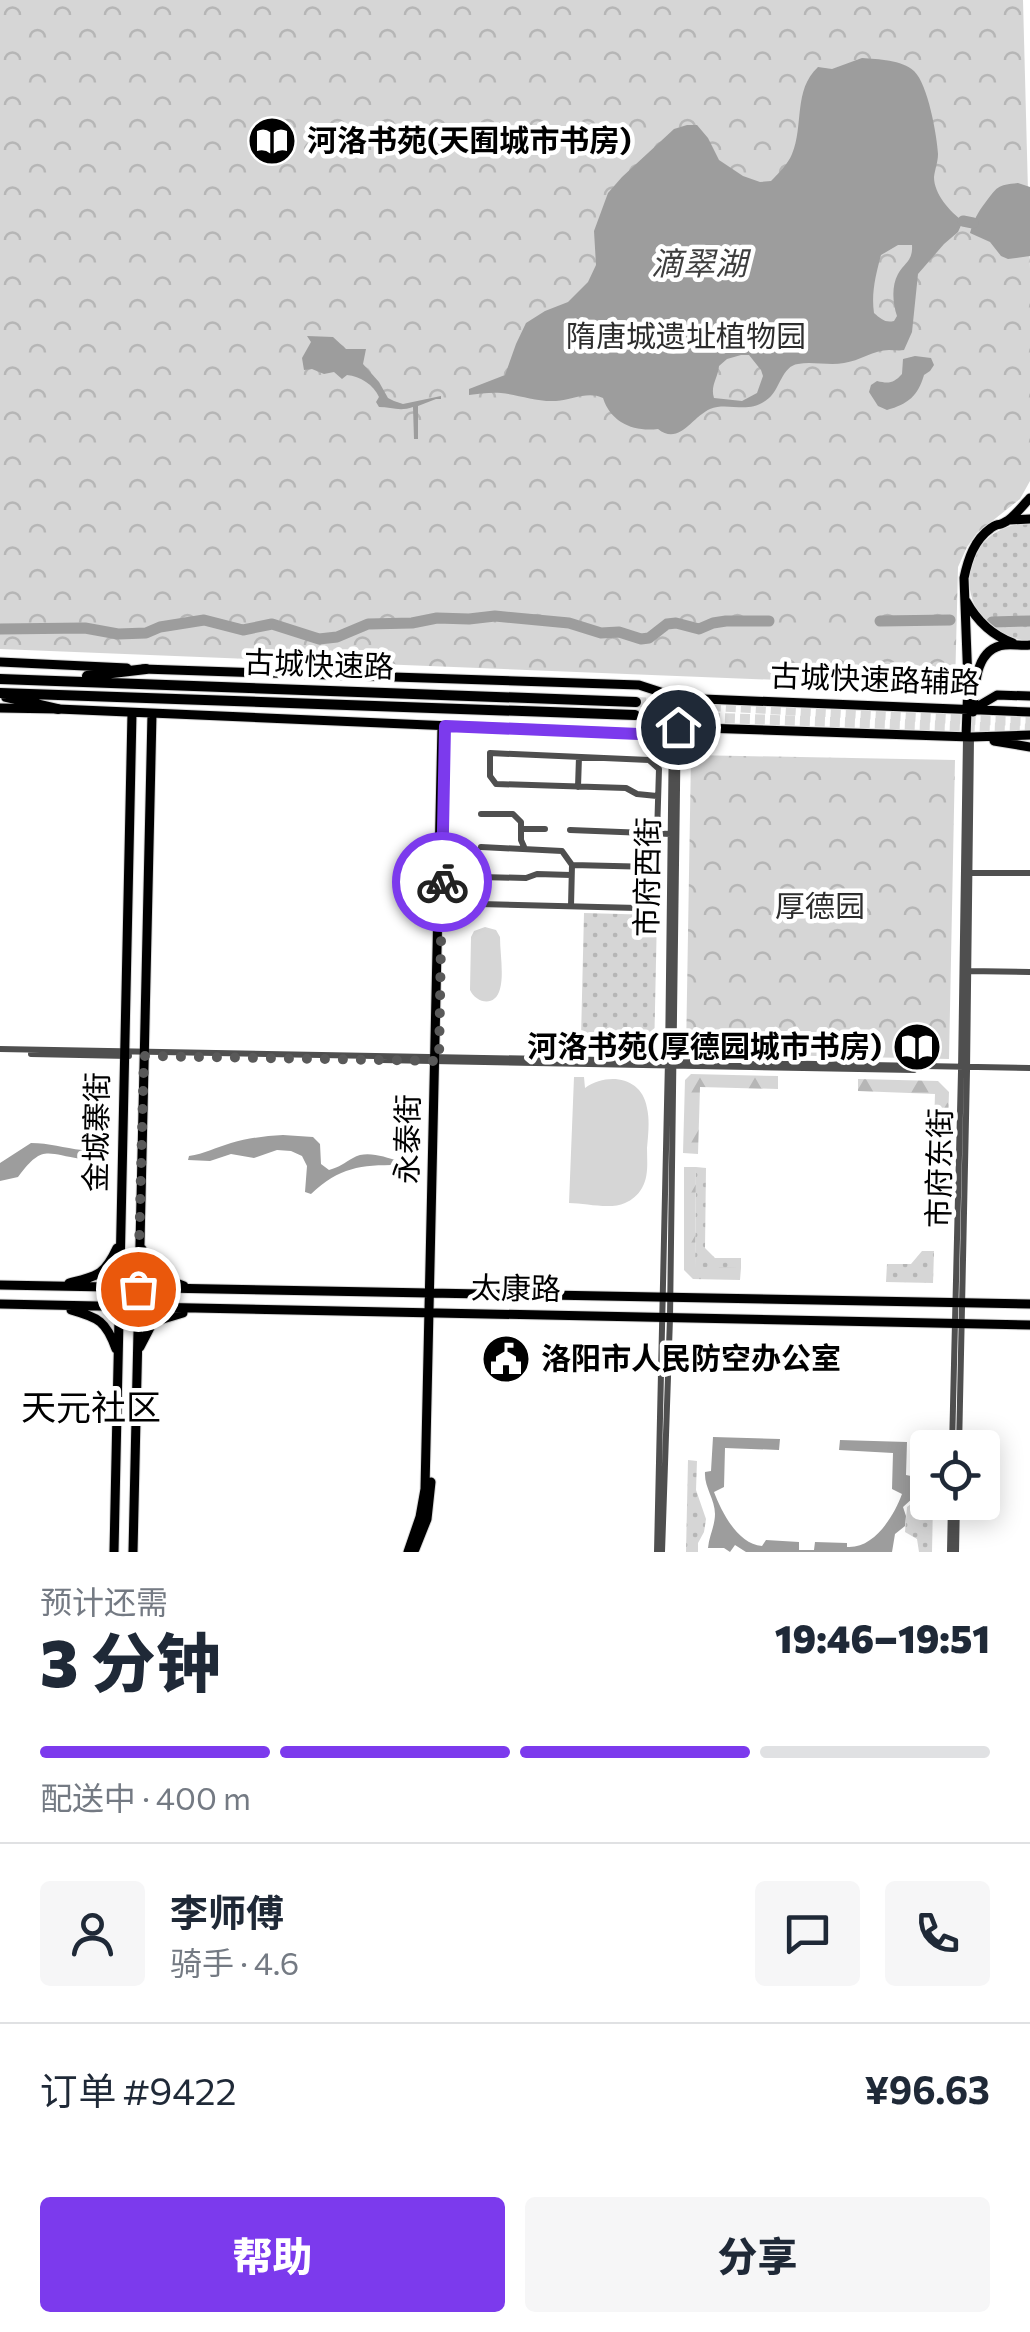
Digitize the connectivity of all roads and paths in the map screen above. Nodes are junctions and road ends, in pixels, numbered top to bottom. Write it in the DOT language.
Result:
graph roads {
  1 [pos="1030,498"];
  2 [pos="1030,519"];
  3 [pos="1009,520"];
  4 [pos="965,599"];
  5 [pos="1025,646"];
  6 [pos="0,662"];
  7 [pos="146,669"];
  8 [pos="0,676"];
  9 [pos="55,680"];
  10 [pos="0,694"];
  11 [pos="1030,696"];
  12 [pos="678,698"];
  13 [pos="636,702"];
  14 [pos="0,708"];
  15 [pos="58,709"];
  16 [pos="970,709"];
  17 [pos="1030,712"];
  18 [pos="132,713"];
  19 [pos="152,714"];
  20 [pos="635,715"];
  21 [pos="443,726"];
  22 [pos="675,727"];
  23 [pos="1030,736"];
  24 [pos="968,737"];
  25 [pos="1030,746"];
  26 [pos="580,757"];
  27 [pos="578,786"];
  28 [pos="658,796"];
  29 [pos="481,814"];
  30 [pos="522,829"];
  31 [pos="545,829"];
  32 [pos="570,830"];
  33 [pos="656,834"];
  34 [pos="671,834"];
  35 [pos="481,848"];
  36 [pos="526,849"];
  37 [pos="572,865"];
  38 [pos="656,867"];
  39 [pos="968,873"];
  40 [pos="1030,874"];
  41 [pos="571,875"];
  42 [pos="480,877"];
  43 [pos="440,903"];
  44 [pos="571,906"];
  45 [pos="968,971"];
  46 [pos="1030,972"];
  47 [pos="0,1051"];
  48 [pos="124,1054"];
  49 [pos="144,1054"];
  50 [pos="437,1059"];
  51 [pos="671,1063"];
  52 [pos="964,1069"];
  53 [pos="1030,1070"];
  54 [pos="120,1244"];
  55 [pos="140,1245"];
  56 [pos="0,1285"];
  57 [pos="56,1287"];
  58 [pos="90,1288"];
  59 [pos="119,1288"];
  60 [pos="138,1289"];
  61 [pos="169,1290"];
  62 [pos="197,1290"];
  63 [pos="432,1294"];
  64 [pos="665,1298"];
  65 [pos="959,1302"];
  66 [pos="0,1304"];
  67 [pos="1030,1304"];
  68 [pos="54,1306"];
  69 [pos="90,1307"];
  70 [pos="119,1308"];
  71 [pos="138,1308"];
  72 [pos="169,1309"];
  73 [pos="197,1309"];
  74 [pos="432,1313"];
  75 [pos="666,1318"];
  76 [pos="958,1323"];
  77 [pos="1030,1326"];
  78 [pos="118,1354"];
  79 [pos="138,1354"];
  80 [pos="955,1430"];
  81 [pos="954,1520"];
  82 [pos="114,1552"];
  83 [pos="133,1552"];
  84 [pos="411,1552"];
  85 [pos="660,1552"];
  86 [pos="953,1552"];
  1 -- 3 [label="main road"];
  2 -- 3 [label="main road"];
  3 -- 4 [label="main road"];
  4 -- 5 [label="main road"];
  4 -- 16 [label="main road"];
  5 -- 16 [label="main road"];
  6 -- 7 [label="main road, 古城快速路辅路"];
  7 -- 9 [label="highway"];
  7 -- 12 [label="main road, 古城快速路辅路"];
  8 -- 9 [label="highway, 古城快速路"];
  9 -- 13 [label="highway, 古城快速路"];
  10 -- 15 [label="highway"];
  10 -- 20 [label="highway, 古城快速路"];
  11 -- 16 [label="main road"];
  12 -- 16 [label="main road, 古城快速路辅路"];
  12 -- 22 [label="street, 市府西街"];
  14 -- 15 [label="main road, 古城快速路辅路"];
  15 -- 18 [label="main road, 古城快速路辅路"];
  16 -- 17 [label="main road, 古城快速路辅路"];
  16 -- 24 [label="main road, 市府东街"];
  18 -- 19 [label="main road, 古城快速路辅路"];
  18 -- 48 [label="main road, 金城寨街"];
  19 -- 21 [label="main road, 古城快速路辅路"];
  19 -- 49 [label="main road, 金城寨街"];
  21 -- 22 [label="main road, 古城快速路辅路"];
  21 -- 43 [label="main road, 永泰街"];
  22 -- 24 [label="main road, 古城快速路辅路"];
  22 -- 34 [label="street, 市府西街"];
  22 -- 51 [label="street, 市府西街"];
  23 -- 24 [label="main road, 古城快速路辅路"];
  24 -- 25 [label="main road"];
  24 -- 39 [label="street, 市府东街"];
  24 -- 52 [label="street, 市府东街"];
  26 -- 27 [label="street"];
  26 -- 27 [label="street"];
  26 -- 28 [label="street"];
  27 -- 28 [label="street"];
  28 -- 33 [label="street"];
  29 -- 30 [label="street"];
  30 -- 31 [label="street"];
  30 -- 36 [label="street"];
  32 -- 33 [label="street"];
  33 -- 34 [label="street"];
  33 -- 38 [label="street"];
  34 -- 51 [label="street, 市府西街"];
  35 -- 36 [label="street"];
  36 -- 37 [label="street"];
  37 -- 38 [label="street"];
  37 -- 41 [label="street"];
  38 -- 44 [label="street"];
  39 -- 40 [label="street"];
  39 -- 45 [label="street, 市府东街"];
  41 -- 42 [label="street"];
  41 -- 44 [label="street"];
  43 -- 44 [label="street"];
  43 -- 50 [label="main road, 永泰街"];
  45 -- 46 [label="street"];
  45 -- 52 [label="street, 市府东街"];
  47 -- 48 [label="street"];
  48 -- 49 [label="street"];
  48 -- 54 [label="main road, 金城寨街"];
  49 -- 50 [label="street"];
  49 -- 55 [label="main road, 金城寨街"];
  50 -- 51 [label="street"];
  50 -- 63 [label="main road, 永泰街"];
  51 -- 52 [label="street"];
  51 -- 64 [label="street, 市府西街"];
  52 -- 53 [label="street"];
  52 -- 65 [label="street, 市府东街"];
  54 -- 55 [label="main road"];
  54 -- 57 [label="main road"];
  54 -- 59 [label="main road, 金城寨街"];
  55 -- 60 [label="main road, 金城寨街"];
  55 -- 62 [label="main road"];
  56 -- 57 [label="main road, 太康路"];
  57 -- 58 [label="main road, 太康路"];
  58 -- 59 [label="main road, 太康路"];
  58 -- 69 [label="main road"];
  59 -- 60 [label="main road, 太康路"];
  59 -- 70 [label="main road, 金城寨街"];
  60 -- 61 [label="main road, 太康路"];
  60 -- 71 [label="main road, 金城寨街"];
  61 -- 62 [label="main road, 太康路"];
  61 -- 72 [label="main road"];
  62 -- 63 [label="main road, 太康路"];
  63 -- 64 [label="main road, 太康路"];
  63 -- 74 [label="main road, 永泰街"];
  64 -- 65 [label="main road, 太康路"];
  64 -- 75 [label="street, 市府西街"];
  65 -- 67 [label="main road, 太康路"];
  65 -- 76 [label="street, 市府东街"];
  66 -- 68 [label="main road, 太康路"];
  68 -- 69 [label="main road, 太康路"];
  68 -- 78 [label="main road"];
  69 -- 70 [label="main road, 太康路"];
  70 -- 71 [label="main road, 太康路"];
  70 -- 78 [label="main road, 金城寨街"];
  71 -- 72 [label="main road, 太康路"];
  71 -- 79 [label="main road, 金城寨街"];
  72 -- 73 [label="main road, 太康路"];
  73 -- 74 [label="main road, 太康路"];
  73 -- 79 [label="main road"];
  74 -- 75 [label="main road, 太康路"];
  74 -- 84 [label="main road, 永泰街"];
  75 -- 76 [label="main road, 太康路"];
  75 -- 85 [label="street, 市府西街"];
  76 -- 77 [label="main road, 太康路"];
  76 -- 80 [label="street, 市府东街"];
  78 -- 79 [label="main road"];
  78 -- 82 [label="main road, 金城寨街"];
  79 -- 83 [label="main road, 金城寨街"];
  81 -- 86 [label="street"];
}
